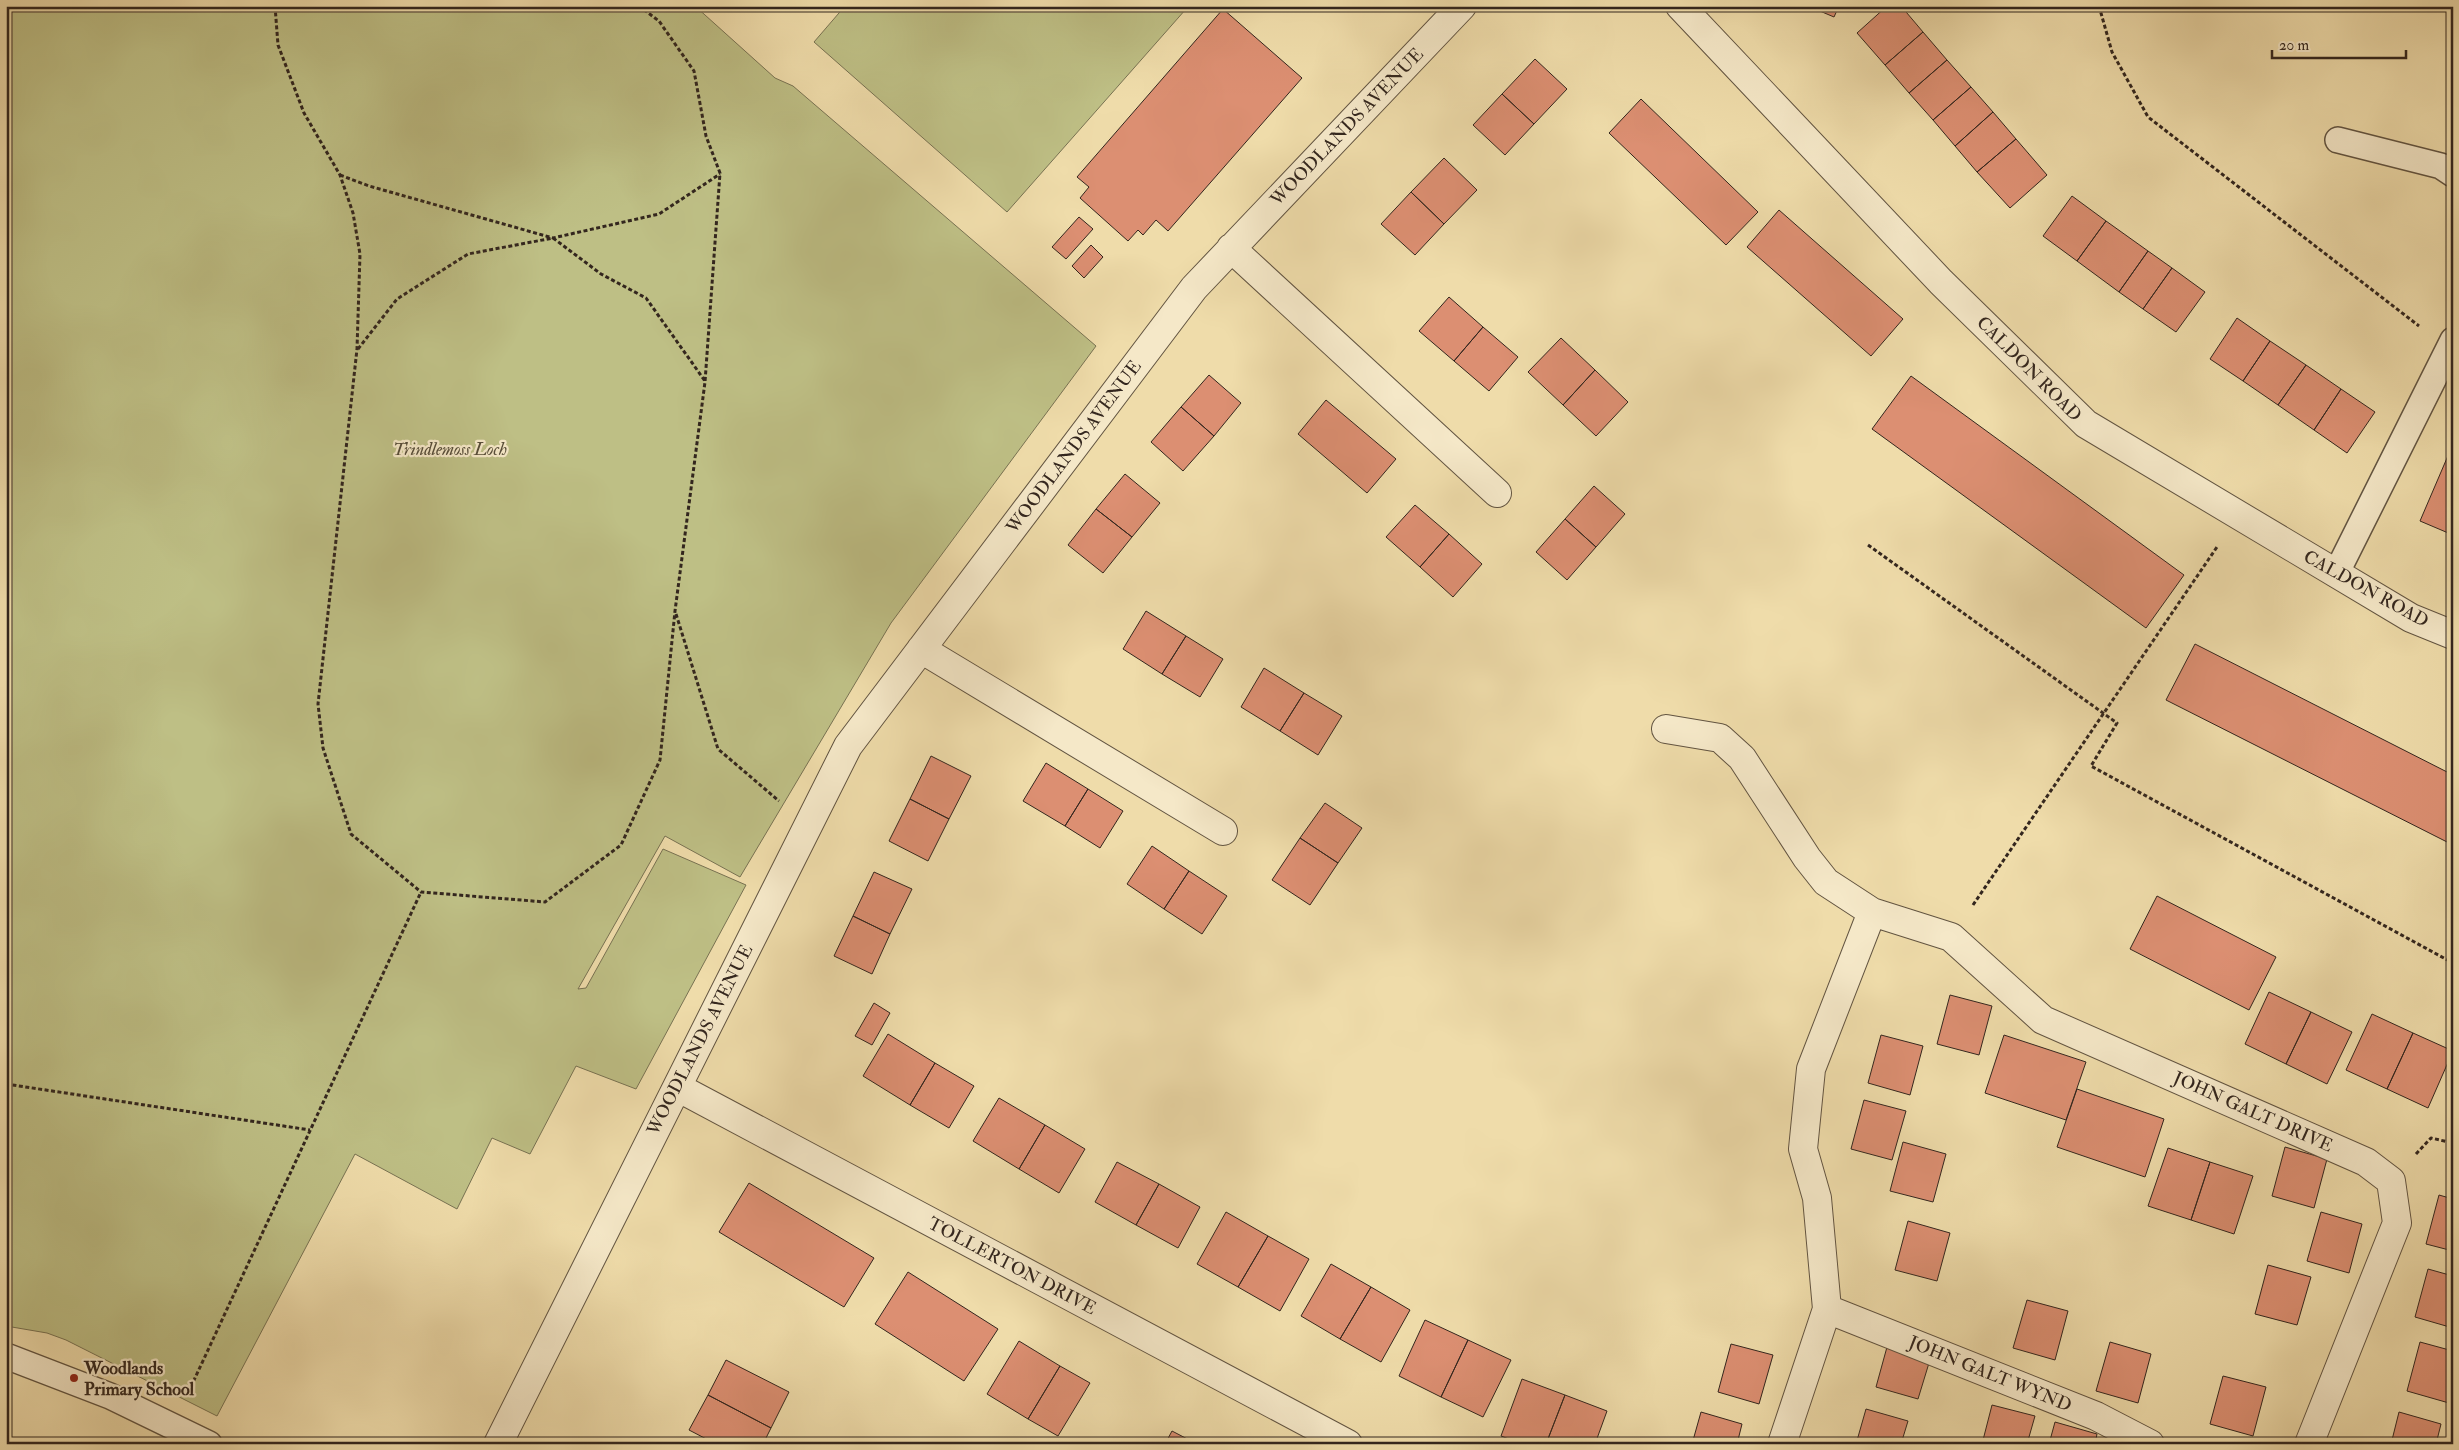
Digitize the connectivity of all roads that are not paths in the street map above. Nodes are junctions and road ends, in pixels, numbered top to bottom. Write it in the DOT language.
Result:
graph roads {
  1 [pos="1462,6"];
  2 [pos="1680,6"];
  3 [pos="2338,140"];
  4 [pos="2453,174"];
  5 [pos="1231,248"];
  6 [pos="2451,346"];
  7 [pos="1497,493"];
  8 [pos="2336,574"];
  9 [pos="2453,635"];
  10 [pos="921,649"];
  11 [pos="1666,729"];
  12 [pos="1222,831"];
  13 [pos="1872,912"];
  14 [pos="676,1087"];
  15 [pos="1827,1309"];
  16 [pos="6,1356"];
  17 [pos="1312,1436"];
  18 [pos="209,1444"];
  19 [pos="498,1444"];
  20 [pos="1348,1444"];
  21 [pos="1782,1444"];
  22 [pos="2150,1444"];
  23 [pos="2309,1444"];
  1 -- 5 [label="street, WOODLANDS AVENUE"];
  2 -- 8 [label="street, CALDON ROAD"];
  3 -- 4 [label="lane"];
  5 -- 7 [label="street"];
  5 -- 10 [label="street, WOODLANDS AVENUE"];
  6 -- 8 [label="lane"];
  8 -- 9 [label="street, CALDON ROAD"];
  10 -- 12 [label="street"];
  10 -- 14 [label="street, WOODLANDS AVENUE"];
  11 -- 13 [label="street, JOHN GALT DRIVE"];
  13 -- 15 [label="street"];
  13 -- 23 [label="street, JOHN GALT DRIVE"];
  14 -- 17 [label="street, TOLLERTON DRIVE"];
  14 -- 19 [label="street, WOODLANDS AVENUE"];
  15 -- 21 [label="street"];
  15 -- 22 [label="street, JOHN GALT WYND"];
  16 -- 18 [label="lane"];
  17 -- 20 [label="street, TOLLERTON DRIVE"];
}
